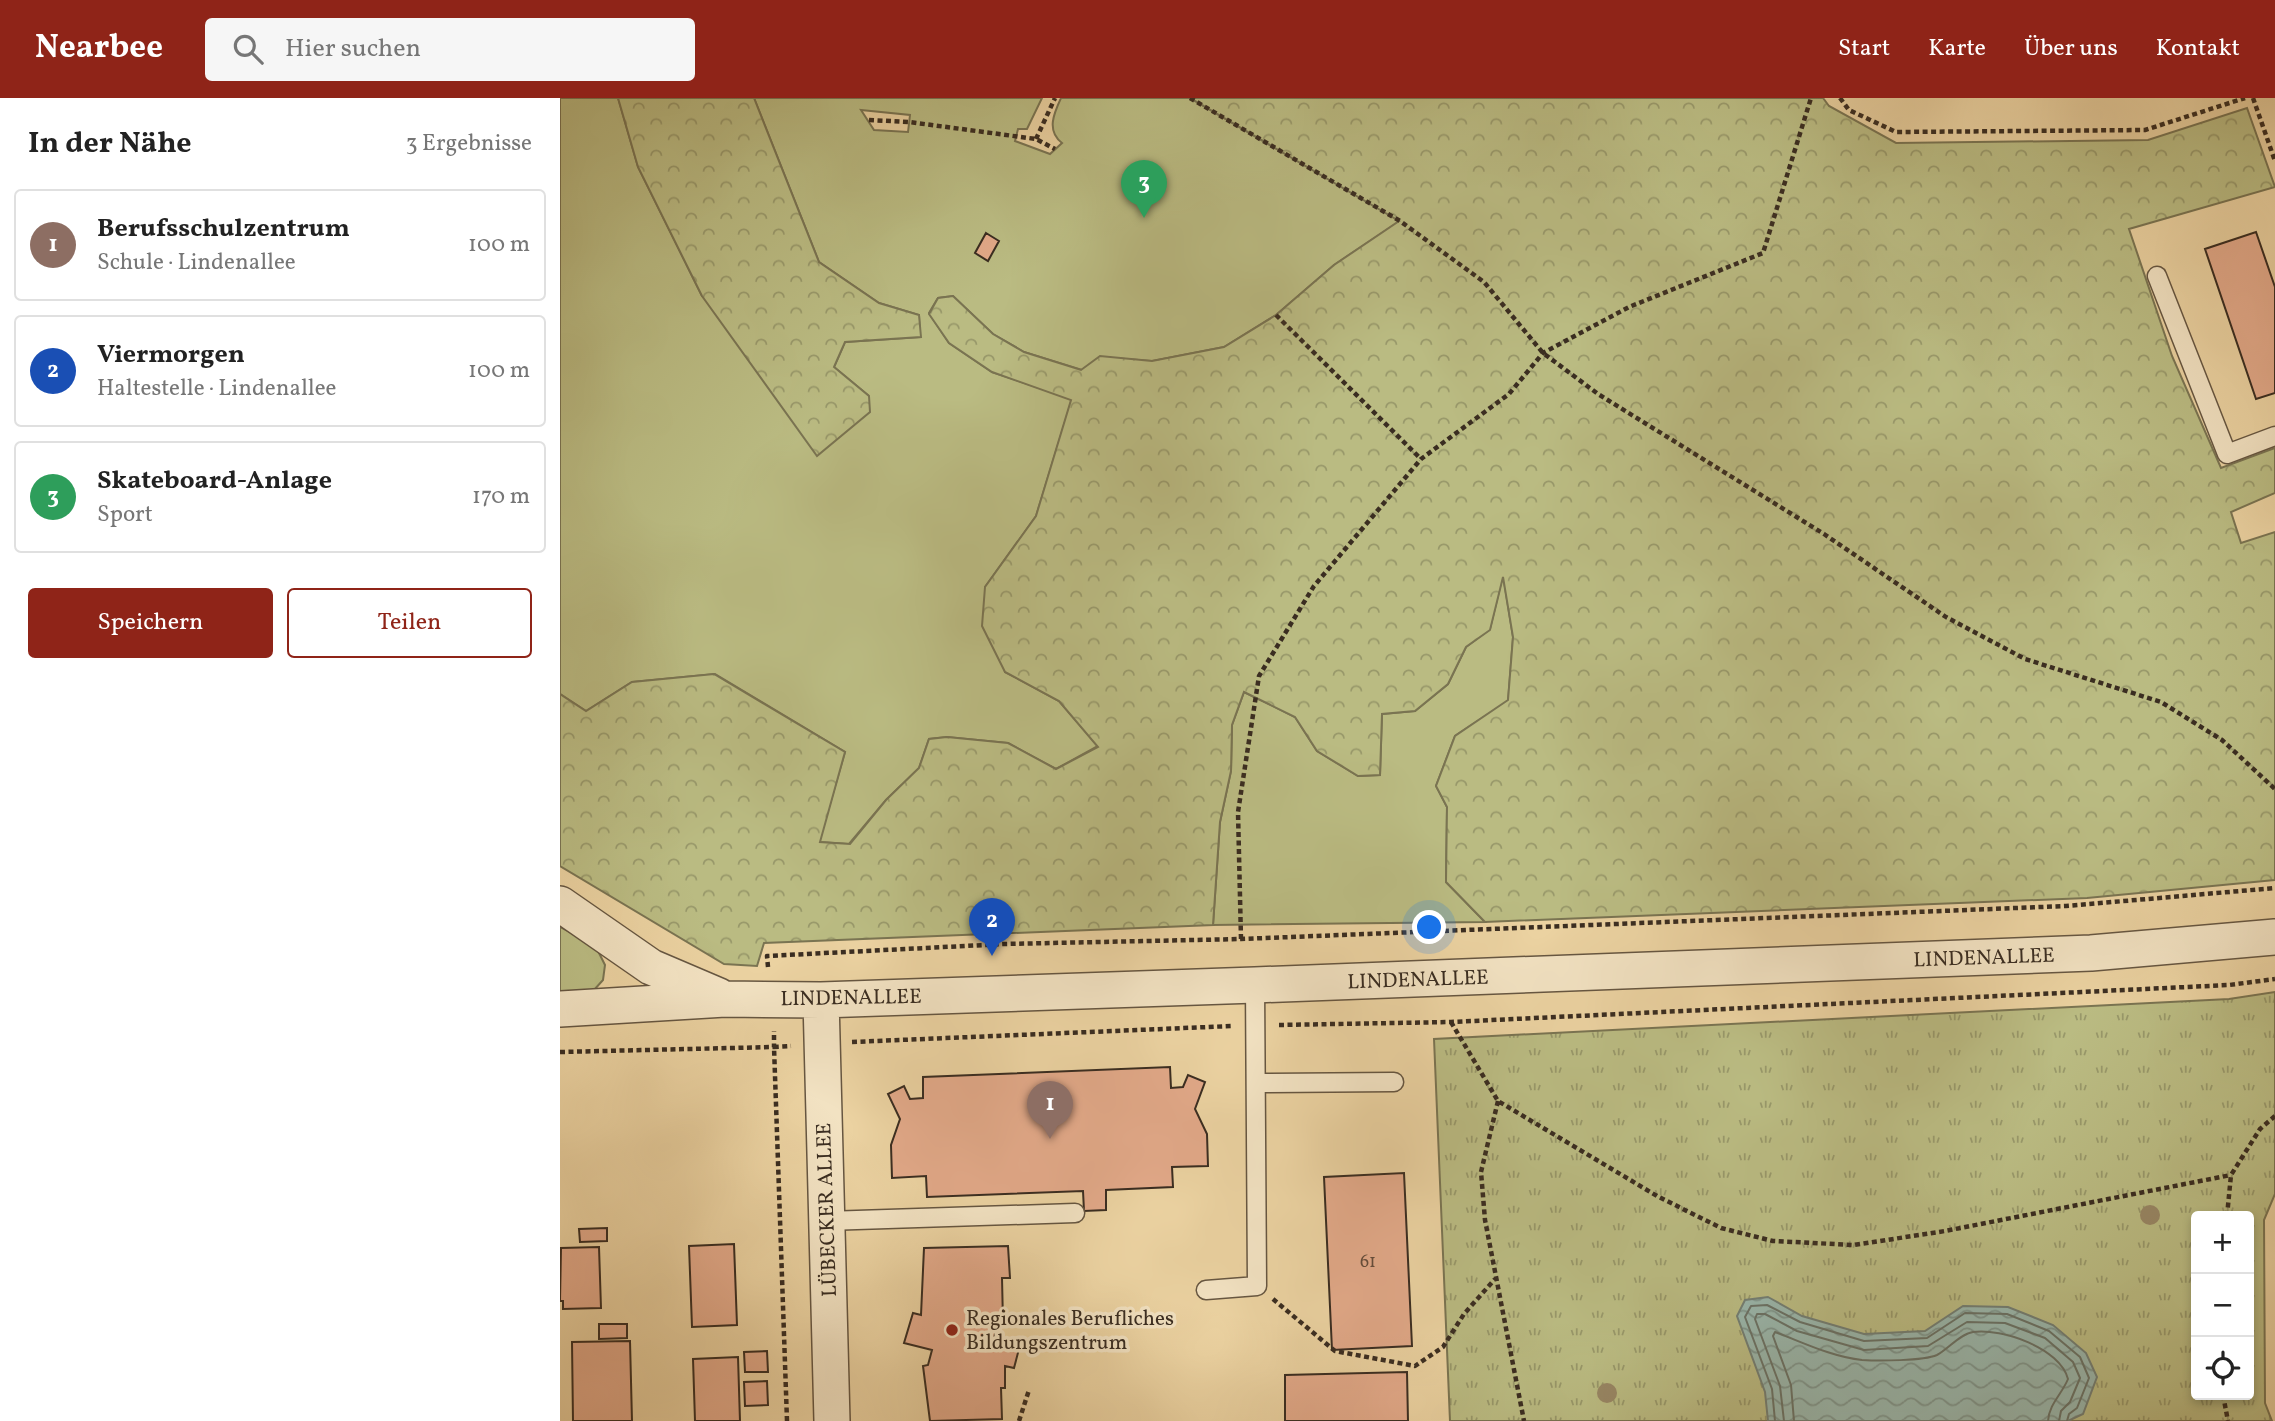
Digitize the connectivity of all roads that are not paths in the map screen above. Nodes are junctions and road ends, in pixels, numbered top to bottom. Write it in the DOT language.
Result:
graph roads {
  1 [pos="2157,276"];
  2 [pos="2275,436"];
  3 [pos="560,904"];
  4 [pos="2275,937"];
  5 [pos="1255,985"];
  6 [pos="725,999"];
  7 [pos="821,1000"];
  8 [pos="560,1009"];
  9 [pos="1394,1082"];
  10 [pos="1256,1083"];
  11 [pos="1075,1213"];
  12 [pos="826,1222"];
  13 [pos="1206,1290"];
  14 [pos="832,1421"];
  1 -- 2 [label="lane"];
  3 -- 6 [label="street"];
  4 -- 5 [label="street, LINDENALLEE"];
  5 -- 7 [label="street, LINDENALLEE"];
  5 -- 10 [label="lane"];
  6 -- 7 [label="street, LINDENALLEE"];
  6 -- 8 [label="street, LINDENALLEE"];
  7 -- 12 [label="street, LÜBECKER ALLEE"];
  9 -- 10 [label="lane"];
  10 -- 13 [label="lane"];
  11 -- 12 [label="lane"];
  12 -- 14 [label="street, LÜBECKER ALLEE"];
}
